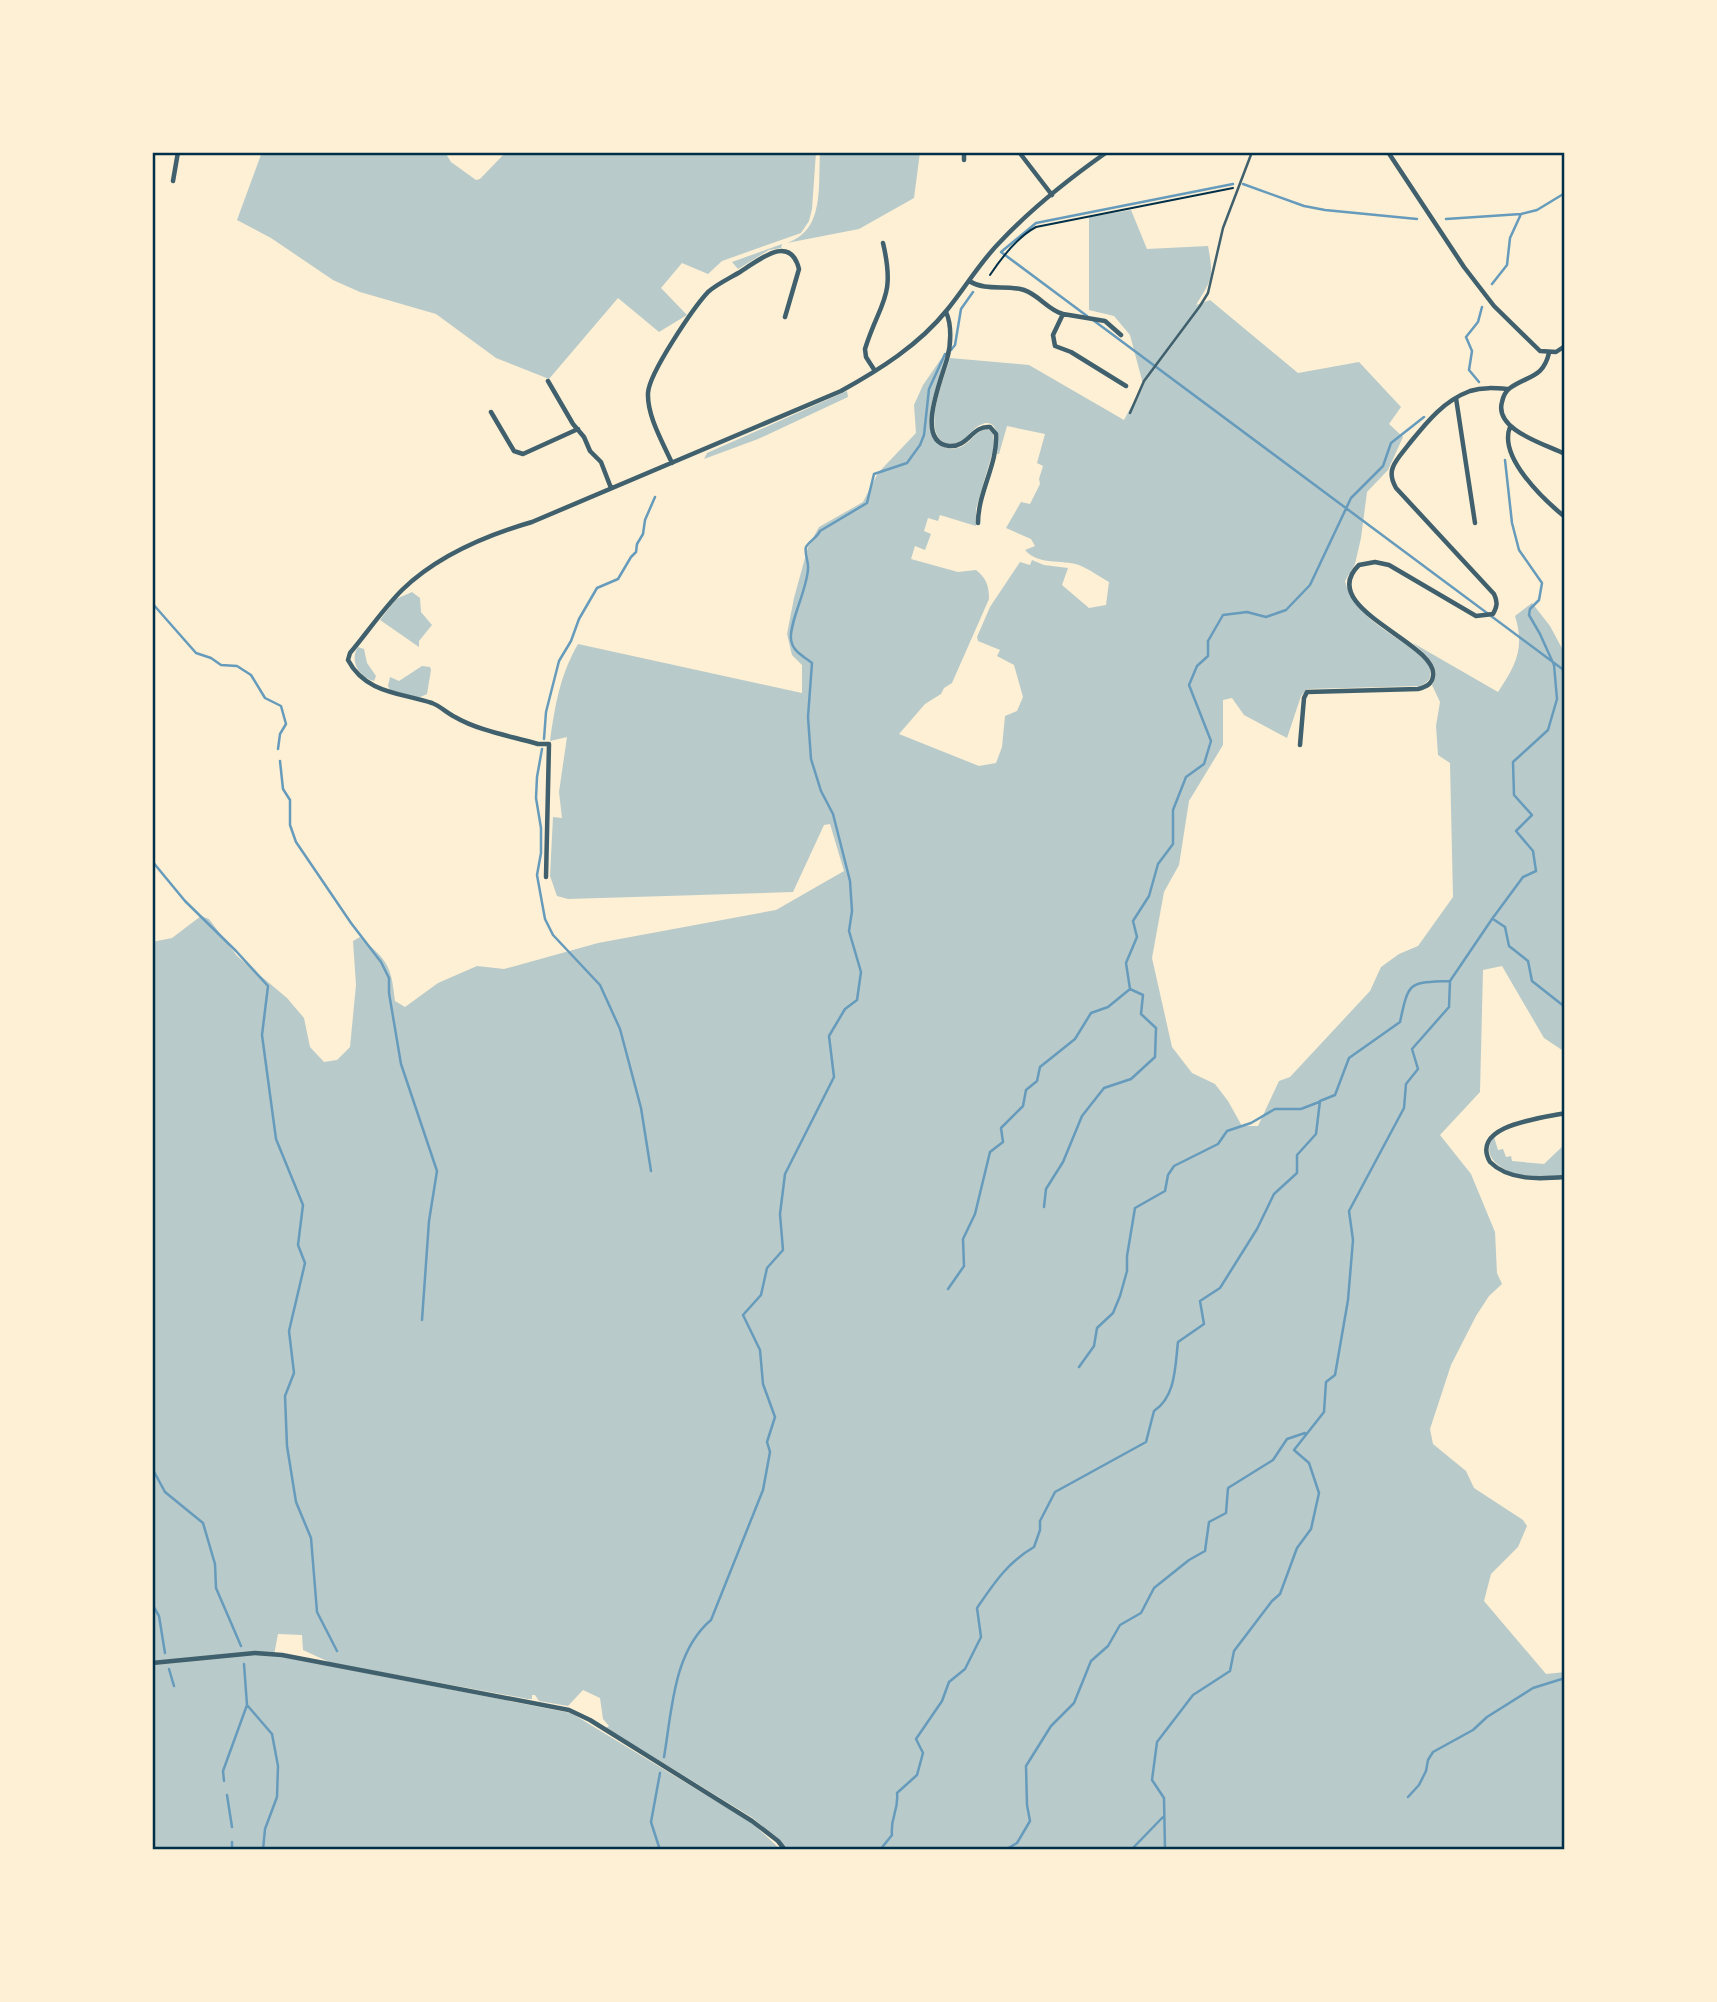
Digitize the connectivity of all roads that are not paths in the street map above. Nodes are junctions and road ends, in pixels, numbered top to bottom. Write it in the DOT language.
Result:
graph roads {
  1 [pos="178,152"];
  2 [pos="964,152"];
  3 [pos="1019,152"];
  4 [pos="1107,152"];
  5 [pos="1252,152"];
  6 [pos="1388,152"];
  7 [pos="964,160"];
  8 [pos="173,181"];
  9 [pos="1052,195"];
  10 [pos="883,243"];
  11 [pos="969,281"];
  12 [pos="946,312"];
  13 [pos="1063,314"];
  14 [pos="785,317"];
  15 [pos="1121,335"];
  16 [pos="1565,346"];
  17 [pos="1549,353"];
  18 [pos="875,372"];
  19 [pos="548,381"];
  20 [pos="1126,386"];
  21 [pos="1508,389"];
  22 [pos="1456,398"];
  23 [pos="491,412"];
  24 [pos="1130,413"];
  25 [pos="1510,427"];
  26 [pos="578,429"];
  27 [pos="1565,454"];
  28 [pos="673,463"];
  29 [pos="611,488"];
  30 [pos="1565,517"];
  31 [pos="978,523"];
  32 [pos="1475,523"];
  33 [pos="1300,745"];
  34 [pos="546,877"];
  35 [pos="1565,1113"];
  36 [pos="1565,1177"];
  37 [pos="152,1662"];
  38 [pos="785,1850"];
  1 -- 8 [label="street"];
  2 -- 7 [label="street"];
  3 -- 9 [label="street"];
  4 -- 9 [label="street"];
  5 -- 24 [label="lane"];
  6 -- 17 [label="street"];
  9 -- 11 [label="street"];
  10 -- 18 [label="street"];
  11 -- 12 [label="street"];
  11 -- 13 [label="street"];
  12 -- 18 [label="street"];
  12 -- 31 [label="street"];
  13 -- 15 [label="street"];
  13 -- 20 [label="street"];
  14 -- 28 [label="street"];
  16 -- 17 [label="street"];
  17 -- 21 [label="street"];
  18 -- 28 [label="street"];
  19 -- 26 [label="street"];
  21 -- 22 [label="street"];
  21 -- 25 [label="street"];
  22 -- 32 [label="street"];
  22 -- 33 [label="street"];
  23 -- 26 [label="street"];
  25 -- 27 [label="street"];
  25 -- 30 [label="street"];
  26 -- 29 [label="street"];
  28 -- 29 [label="street"];
  29 -- 34 [label="street"];
  35 -- 36 [label="street"];
  37 -- 38 [label="street"];
}
